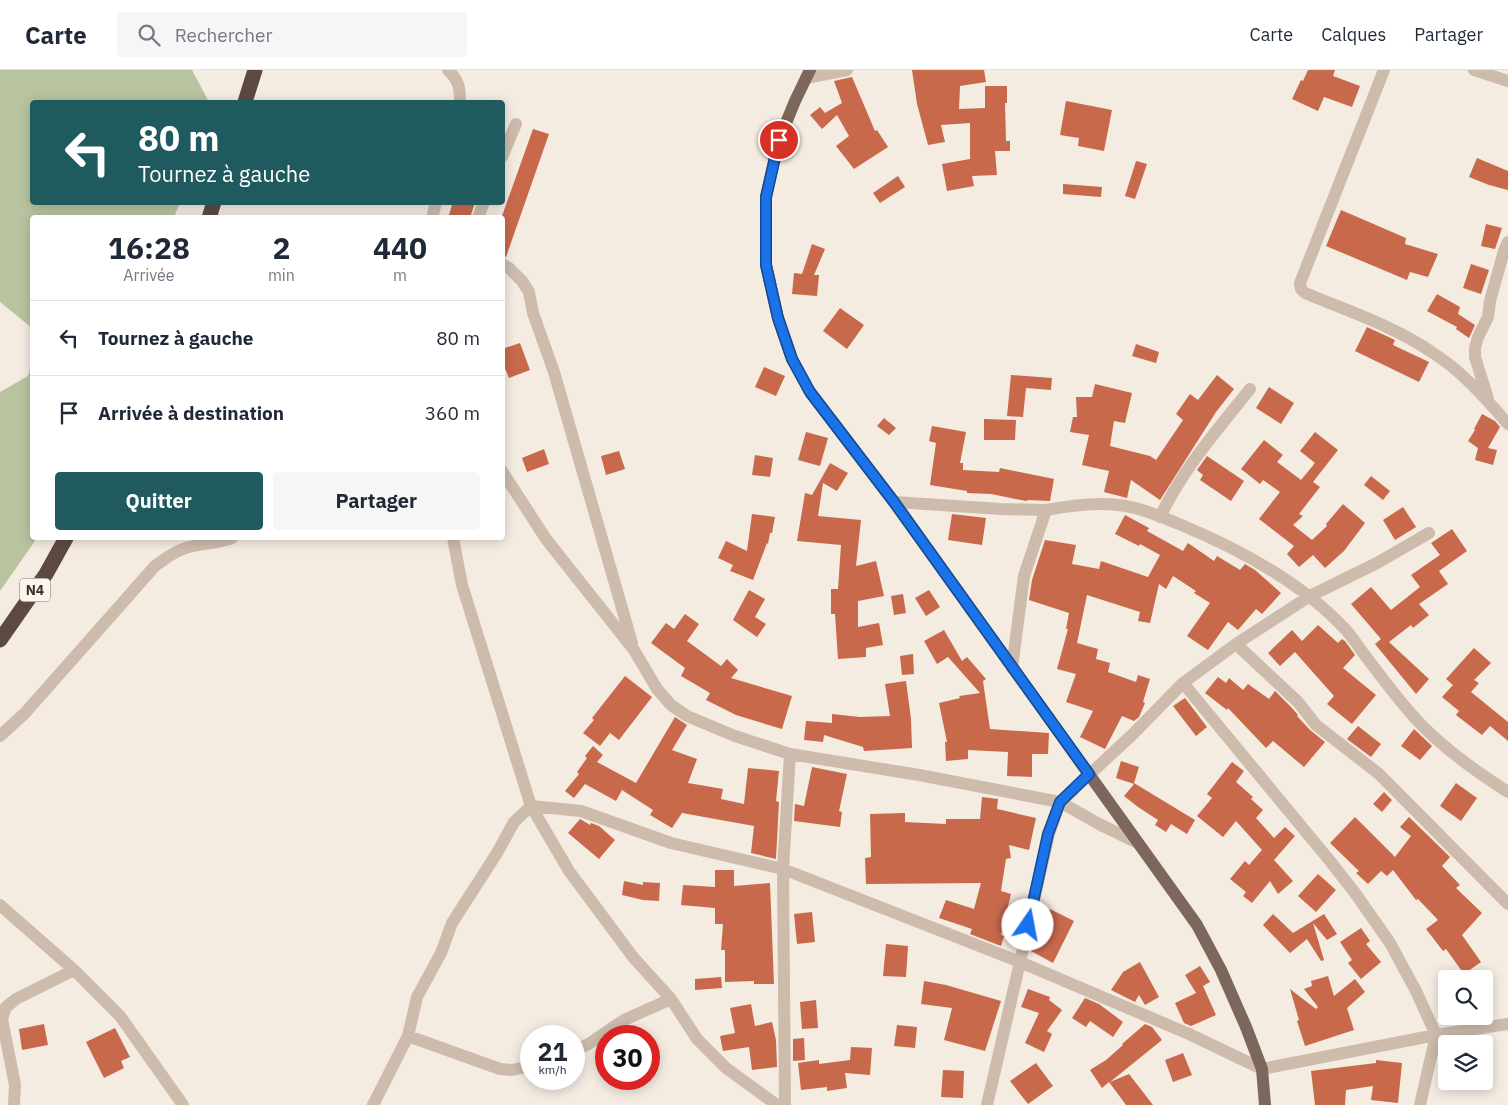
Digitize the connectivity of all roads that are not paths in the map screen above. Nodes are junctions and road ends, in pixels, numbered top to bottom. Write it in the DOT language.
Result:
graph roads {
  1 [pos="254,70"];
  2 [pos="448,70"];
  3 [pos="848,70"];
  4 [pos="1384,70"];
  5 [pos="1474,70"];
  6 [pos="808,74"];
  7 [pos="1508,81"];
  8 [pos="246,100"];
  9 [pos="460,100"];
  10 [pos="516,124"];
  11 [pos="505,150"];
  12 [pos="1508,242"];
  13 [pos="505,266"];
  14 [pos="1250,389"];
  15 [pos="1488,402"];
  16 [pos="1508,424"];
  17 [pos="505,476"];
  18 [pos="894,502"];
  19 [pos="1046,510"];
  20 [pos="1160,517"];
  21 [pos="1430,533"];
  22 [pos="65,540"];
  23 [pos="224,540"];
  24 [pos="453,540"];
  25 [pos="1310,596"];
  26 [pos="0,640"];
  27 [pos="1236,644"];
  28 [pos="634,650"];
  29 [pos="1012,668"];
  30 [pos="1182,683"];
  31 [pos="0,736"];
  32 [pos="790,754"];
  33 [pos="1089,774"];
  34 [pos="1508,792"];
  35 [pos="1060,802"];
  36 [pos="531,806"];
  37 [pos="1138,843"];
  38 [pos="782,869"];
  39 [pos="1508,904"];
  40 [pos="0,905"];
  41 [pos="1020,962"];
  42 [pos="74,970"];
  43 [pos="671,999"];
  44 [pos="1508,1024"];
  45 [pos="1436,1035"];
  46 [pos="408,1036"];
  47 [pos="585,1046"];
  48 [pos="520,1068"];
  49 [pos="1262,1069"];
  50 [pos="14,1105"];
  51 [pos="183,1105"];
  52 [pos="373,1105"];
  53 [pos="777,1105"];
  54 [pos="786,1105"];
  55 [pos="987,1105"];
  56 [pos="1265,1105"];
  57 [pos="1420,1105"];
  1 -- 8 [label="highway"];
  2 -- 9 [label="street"];
  3 -- 6 [label="street"];
  4 -- 15 [label="street"];
  5 -- 7 [label="street"];
  6 -- 18 [label="main road"];
  10 -- 11 [label="street"];
  12 -- 15 [label="street"];
  13 -- 28 [label="street"];
  14 -- 20 [label="street"];
  15 -- 16 [label="street"];
  17 -- 28 [label="street"];
  18 -- 19 [label="street"];
  18 -- 29 [label="main road"];
  19 -- 20 [label="street"];
  19 -- 29 [label="street"];
  20 -- 25 [label="street"];
  21 -- 25 [label="street"];
  22 -- 26 [label="highway, N4"];
  23 -- 31 [label="street"];
  24 -- 36 [label="street"];
  25 -- 27 [label="street"];
  25 -- 34 [label="street"];
  27 -- 30 [label="street"];
  27 -- 39 [label="street"];
  28 -- 32 [label="street"];
  29 -- 33 [label="main road"];
  30 -- 33 [label="street"];
  30 -- 45 [label="street"];
  32 -- 35 [label="street"];
  32 -- 38 [label="street"];
  33 -- 35 [label="street"];
  33 -- 37 [label="main road"];
  35 -- 37 [label="street"];
  35 -- 41 [label="street"];
  36 -- 38 [label="street"];
  36 -- 43 [label="street"];
  36 -- 46 [label="street"];
  37 -- 49 [label="main road"];
  38 -- 41 [label="street"];
  38 -- 54 [label="street"];
  40 -- 42 [label="street"];
  41 -- 49 [label="street"];
  41 -- 55 [label="street"];
  42 -- 50 [label="street"];
  42 -- 51 [label="street"];
  43 -- 47 [label="street"];
  43 -- 53 [label="street"];
  44 -- 45 [label="street"];
  45 -- 49 [label="street"];
  45 -- 57 [label="street"];
  46 -- 48 [label="street"];
  46 -- 52 [label="street"];
  49 -- 56 [label="main road"];
}
